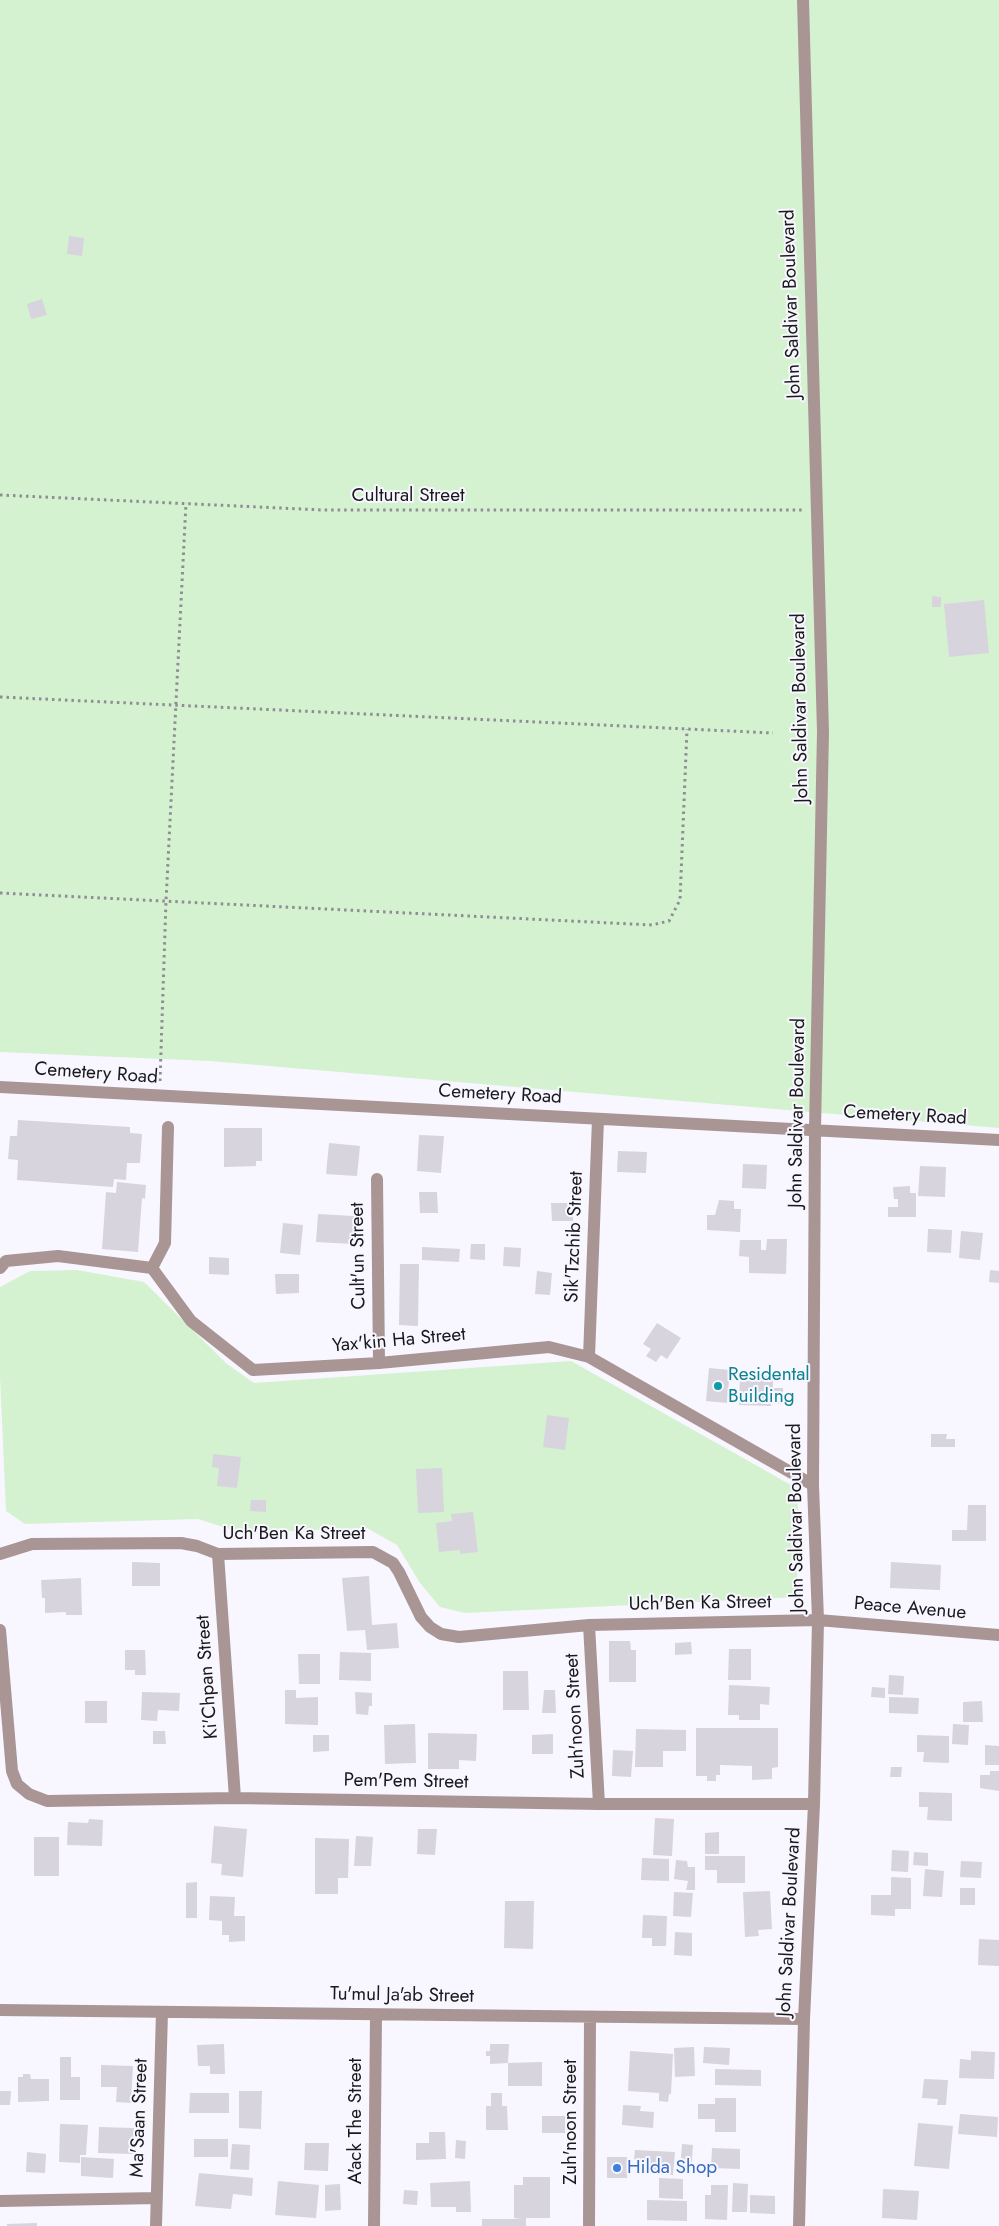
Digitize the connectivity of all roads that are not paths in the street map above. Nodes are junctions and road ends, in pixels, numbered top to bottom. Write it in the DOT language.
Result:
graph roads {
  1 [pos="803,0"];
  2 [pos="0,1087"];
  3 [pos="598,1119"];
  4 [pos="168,1127"];
  5 [pos="815,1129"];
  6 [pos="999,1140"];
  7 [pos="377,1179"];
  8 [pos="0,1268"];
  9 [pos="152,1268"];
  10 [pos="589,1357"];
  11 [pos="380,1363"];
  12 [pos="814,1485"];
  13 [pos="0,1554"];
  14 [pos="218,1554"];
  15 [pos="818,1620"];
  16 [pos="589,1625"];
  17 [pos="0,1630"];
  18 [pos="999,1635"];
  19 [pos="235,1798"];
  20 [pos="599,1804"];
  21 [pos="814,1804"];
  22 [pos="0,2010"];
  23 [pos="162,2012"];
  24 [pos="376,2016"];
  25 [pos="590,2018"];
  26 [pos="804,2019"];
  27 [pos="157,2198"];
  28 [pos="0,2201"];
  29 [pos="156,2226"];
  30 [pos="374,2226"];
  31 [pos="589,2226"];
  32 [pos="799,2226"];
  1 -- 5 [label="street, John Saldivar Boulevard"];
  2 -- 3 [label="street, Cemetery Road"];
  3 -- 5 [label="street, Cemetery Road"];
  3 -- 10 [label="street, Sik'Tzchib Street"];
  4 -- 9 [label="street"];
  5 -- 6 [label="street, Cemetery Road"];
  5 -- 12 [label="street, John Saldivar Boulevard"];
  7 -- 11 [label="street, Cult'un Street"];
  8 -- 9 [label="street"];
  9 -- 11 [label="street, Yax'kin Ha Street"];
  10 -- 11 [label="street, Yax'kin Ha Street"];
  10 -- 12 [label="street, Yax'kin Ha Street"];
  12 -- 15 [label="street, John Saldivar Boulevard"];
  13 -- 14 [label="street, Uch'Ben Ka Street"];
  14 -- 16 [label="street, Uch'Ben Ka Street"];
  14 -- 19 [label="street, Ki'Chpan Street"];
  15 -- 16 [label="street, Uch'Ben Ka Street"];
  15 -- 18 [label="street, Peace Avenue"];
  15 -- 21 [label="street, John Saldivar Boulevard"];
  16 -- 20 [label="street, Zuh'noon Street"];
  17 -- 19 [label="street, Pem'Pem Street"];
  19 -- 20 [label="street, Pem'Pem Street"];
  20 -- 21 [label="street, Pem'Pem Street"];
  21 -- 26 [label="street, John Saldivar Boulevard"];
  22 -- 23 [label="street, Tu'mul Ja'ab Street"];
  23 -- 24 [label="street, Tu'mul Ja'ab Street"];
  23 -- 27 [label="street, Ma'Saan Street"];
  24 -- 25 [label="street, Tu'mul Ja'ab Street"];
  24 -- 30 [label="street, A'ack The Street"];
  25 -- 26 [label="street, Tu'mul Ja'ab Street"];
  25 -- 31 [label="street, Zuh'noon Street"];
  26 -- 32 [label="street, John Saldivar Boulevard"];
  27 -- 28 [label="street"];
  27 -- 29 [label="street, Ma'Saan Street"];
}
